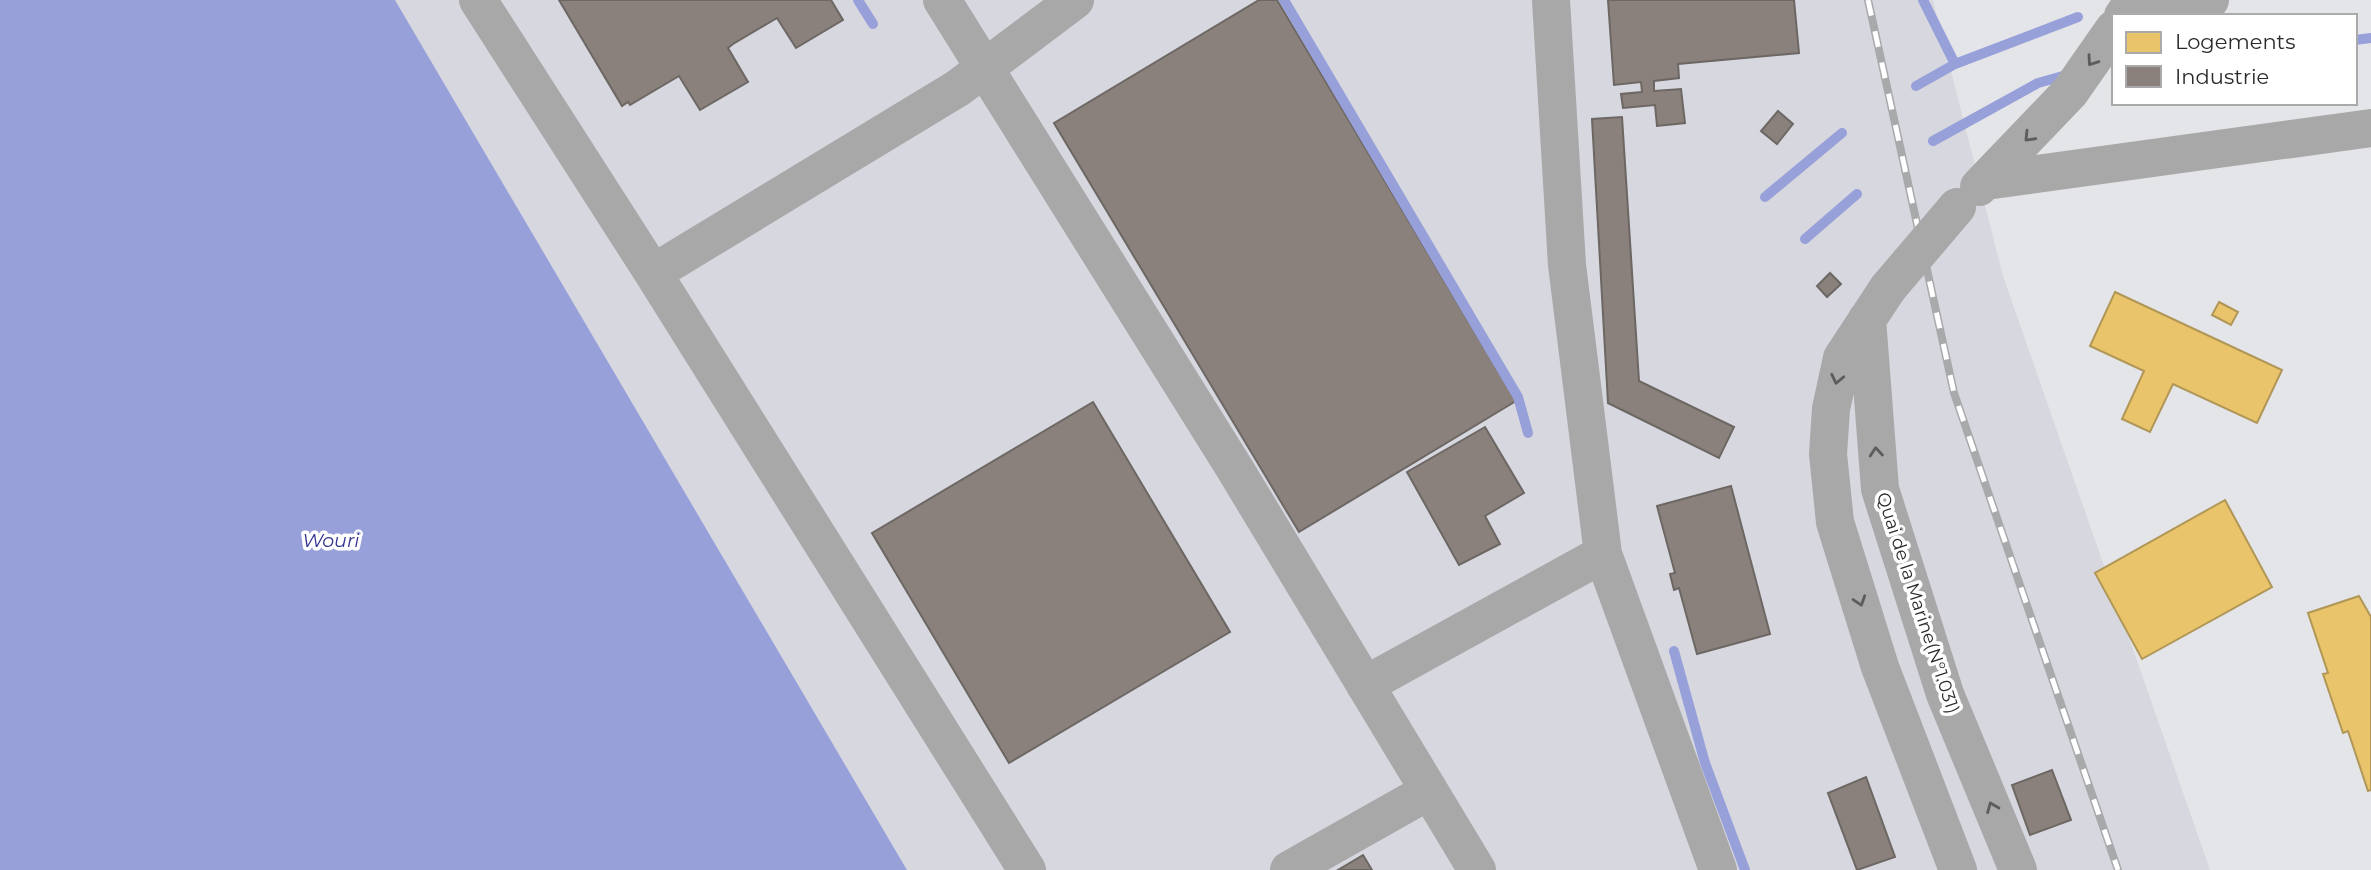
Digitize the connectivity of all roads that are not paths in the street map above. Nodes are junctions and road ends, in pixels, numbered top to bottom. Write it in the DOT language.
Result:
graph roads {
  1 [pos="478,0"];
  2 [pos="942,0"];
  3 [pos="1075,0"];
  4 [pos="1551,0"];
  5 [pos="2134,0"];
  6 [pos="2210,0"];
  7 [pos="2112,32"];
  8 [pos="983,69"];
  9 [pos="2371,128"];
  10 [pos="1986,181"];
  11 [pos="653,273"];
  12 [pos="1878,303"];
  13 [pos="1603,554"];
  14 [pos="1366,685"];
  15 [pos="1429,791"];
  16 [pos="1027,870"];
  17 [pos="1289,870"];
  18 [pos="1477,870"];
  19 [pos="1718,870"];
  20 [pos="1958,870"];
  21 [pos="2018,870"];
  1 -- 11 [label="street"];
  2 -- 8 [label="street"];
  3 -- 8 [label="street"];
  4 -- 13 [label="street"];
  5 -- 6 [label="street"];
  7 -- 10 [label="street, one-way"];
  8 -- 11 [label="street"];
  8 -- 14 [label="street"];
  9 -- 10 [label="street"];
  10 -- 12 [label="street, bridge"];
  11 -- 16 [label="street"];
  12 -- 20 [label="street, one-way"];
  21 -- 12 [label="street, Quai de la Marine(N°1.031), one-way"];
  13 -- 14 [label="street"];
  13 -- 19 [label="street"];
  14 -- 15 [label="street"];
  15 -- 17 [label="street"];
  15 -- 18 [label="street"];
}
